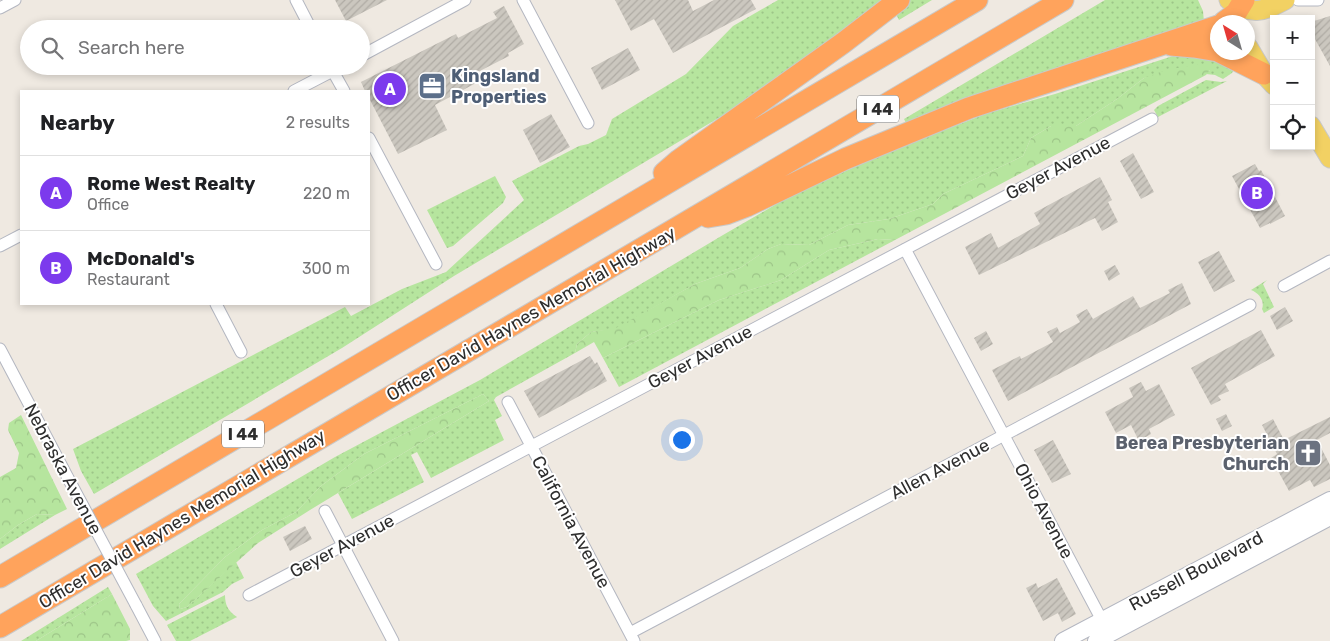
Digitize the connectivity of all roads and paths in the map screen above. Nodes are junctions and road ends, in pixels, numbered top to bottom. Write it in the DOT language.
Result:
graph roads {
  1 [pos="15,0"];
  2 [pos="296,0"];
  3 [pos="465,0"];
  4 [pos="523,0"];
  5 [pos="899,0"];
  6 [pos="977,0"];
  7 [pos="1063,0"];
  8 [pos="1219,0"];
  9 [pos="1298,0"];
  10 [pos="1318,0"];
  11 [pos="1274,7"];
  12 [pos="0,8"];
  13 [pos="1231,14"];
  14 [pos="306,20"];
  15 [pos="1160,45"];
  16 [pos="1210,50"];
  17 [pos="370,51"];
  18 [pos="1255,58"];
  19 [pos="1234,60"];
  20 [pos="323,75"];
  21 [pos="338,75"];
  22 [pos="1269,79"];
  23 [pos="296,90"];
  24 [pos="344,90"];
  25 [pos="1152,119"];
  26 [pos="588,123"];
  27 [pos="1315,133"];
  28 [pos="370,140"];
  29 [pos="1330,158"];
  30 [pos="625,208"];
  31 [pos="692,219"];
  32 [pos="20,236"];
  33 [pos="0,246"];
  34 [pos="905,249"];
  35 [pos="1330,261"];
  36 [pos="436,264"];
  37 [pos="1284,286"];
  38 [pos="217,305"];
  39 [pos="1250,306"];
  40 [pos="0,349"];
  41 [pos="241,352"];
  42 [pos="508,402"];
  43 [pos="1004,436"];
  44 [pos="531,446"];
  45 [pos="1330,500"];
  46 [pos="325,511"];
  47 [pos="1330,517"];
  48 [pos="343,545"];
  49 [pos="0,578"];
  50 [pos="249,595"];
  51 [pos="0,627"];
  52 [pos="1105,634"];
  53 [pos="632,637"];
  54 [pos="155,641"];
  55 [pos="394,641"];
  56 [pos="1063,641"];
  1 -- 12 [label="street"];
  2 -- 14 [label="street"];
  3 -- 17 [label="street"];
  4 -- 26 [label="street"];
  5 -- 30 [label="highway"];
  6 -- 30 [label="highway, I 44"];
  7 -- 31 [label="highway, Officer David Haynes Memorial Highway / I 44"];
  8 -- 13 [label="main road"];
  9 -- 10 [label="street"];
  11 -- 13 [label="main road"];
  13 -- 15 [label="highway"];
  15 -- 16 [label="highway"];
  15 -- 31 [label="highway"];
  18 -- 22 [label="main road"];
  19 -- 22 [label="highway"];
  20 -- 23 [label="street"];
  21 -- 24 [label="street"];
  25 -- 34 [label="street, Geyer Avenue"];
  27 -- 29 [label="main road"];
  28 -- 36 [label="street"];
  30 -- 49 [label="highway, I 44"];
  31 -- 51 [label="highway, Officer David Haynes Memorial Highway / I 44"];
  32 -- 33 [label="street"];
  34 -- 43 [label="street, Ohio Avenue"];
  34 -- 44 [label="street, Geyer Avenue"];
  35 -- 37 [label="street"];
  38 -- 41 [label="street"];
  39 -- 43 [label="street, Allen Avenue"];
  40 -- 54 [label="street, Nebraska Avenue, bridge"];
  42 -- 44 [label="street, California Avenue"];
  43 -- 52 [label="street, Ohio Avenue"];
  43 -- 53 [label="street, Allen Avenue"];
  44 -- 48 [label="street, Geyer Avenue"];
  44 -- 53 [label="street, California Avenue"];
  45 -- 52 [label="main road, Russell Boulevard"];
  46 -- 48 [label="street"];
  47 -- 52 [label="main road, Russell Boulevard"];
  48 -- 50 [label="street, Geyer Avenue"];
  48 -- 55 [label="street"];
  52 -- 56 [label="main road, Russell Boulevard"];
}
